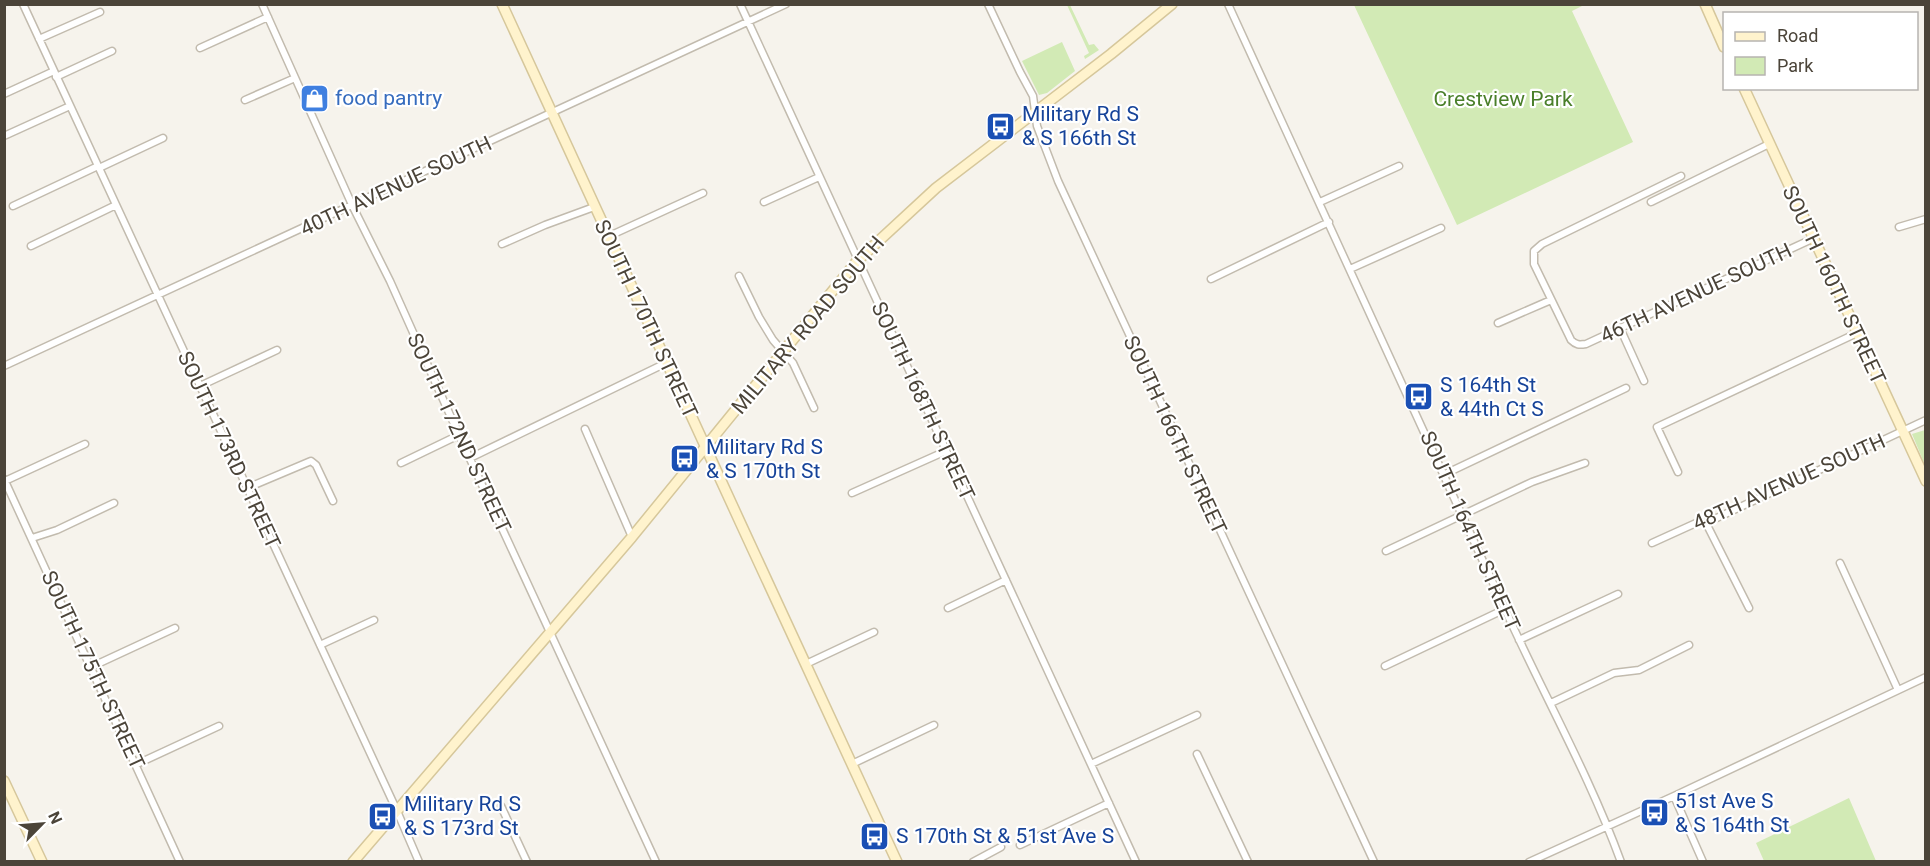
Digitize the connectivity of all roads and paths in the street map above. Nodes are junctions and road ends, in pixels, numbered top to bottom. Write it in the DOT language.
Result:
graph roads {
  1 [pos="23,4"];
  2 [pos="262,4"];
  3 [pos="502,4"];
  4 [pos="740,4"];
  5 [pos="786,4"];
  6 [pos="988,4"];
  7 [pos="1172,4"];
  8 [pos="1228,4"];
  9 [pos="1705,4"];
  10 [pos="100,12"];
  11 [pos="268,17"];
  12 [pos="748,22"];
  13 [pos="39,39"];
  14 [pos="1723,43"];
  15 [pos="200,48"];
  16 [pos="112,51"];
  17 [pos="55,74"];
  18 [pos="295,78"];
  19 [pos="1744,90"];
  20 [pos="4,94"];
  21 [pos="244,100"];
  22 [pos="70,106"];
  23 [pos="1036,111"];
  24 [pos="552,114"];
  25 [pos="4,136"];
  26 [pos="163,138"];
  27 [pos="1768,144"];
  28 [pos="1399,166"];
  29 [pos="99,167"];
  30 [pos="1681,176"];
  31 [pos="819,177"];
  32 [pos="703,193"];
  33 [pos="764,202"];
  34 [pos="1320,202"];
  35 [pos="1651,202"];
  36 [pos="116,205"];
  37 [pos="13,206"];
  38 [pos="353,207"];
  39 [pos="594,207"];
  40 [pos="1926,219"];
  41 [pos="1329,222"];
  42 [pos="1899,227"];
  43 [pos="1441,228"];
  44 [pos="607,237"];
  45 [pos="1812,239"];
  46 [pos="502,244"];
  47 [pos="31,246"];
  48 [pos="857,261"];
  49 [pos="1350,268"];
  50 [pos="739,276"];
  51 [pos="1211,279"];
  52 [pos="158,296"];
  53 [pos="1551,300"];
  54 [pos="1498,323"];
  55 [pos="1620,328"];
  56 [pos="1857,333"];
  57 [pos="277,350"];
  58 [pos="784,351"];
  59 [pos="666,363"];
  60 [pos="4,366"];
  61 [pos="1644,381"];
  62 [pos="200,387"];
  63 [pos="1626,388"];
  64 [pos="814,408"];
  65 [pos="1926,420"];
  66 [pos="585,429"];
  67 [pos="1902,432"];
  68 [pos="459,435"];
  69 [pos="85,444"];
  70 [pos="706,446"];
  71 [pos="946,451"];
  72 [pos="470,459"];
  73 [pos="402,463"];
  74 [pos="1585,463"];
  75 [pos="1678,472"];
  76 [pos="1445,474"];
  77 [pos="5,480"];
  78 [pos="1926,481"];
  79 [pos="247,488"];
  80 [pos="852,493"];
  81 [pos="333,501"];
  82 [pos="114,503"];
  83 [pos="1463,514"];
  84 [pos="1706,523"];
  85 [pos="632,537"];
  86 [pos="32,538"];
  87 [pos="1652,543"];
  88 [pos="1386,551"];
  89 [pos="1840,563"];
  90 [pos="1006,580"];
  91 [pos="1618,594"];
  92 [pos="948,608"];
  93 [pos="1749,608"];
  94 [pos="1505,609"];
  95 [pos="374,620"];
  96 [pos="175,628"];
  97 [pos="550,631"];
  98 [pos="874,632"];
  99 [pos="1519,640"];
  100 [pos="320,645"];
  101 [pos="1689,645"];
  102 [pos="806,664"];
  103 [pos="1385,666"];
  104 [pos="92,667"];
  105 [pos="1926,677"];
  106 [pos="1898,690"];
  107 [pos="1551,703"];
  108 [pos="1197,715"];
  109 [pos="934,725"];
  110 [pos="219,726"];
  111 [pos="1197,754"];
  112 [pos="137,764"];
  113 [pos="852,764"];
  114 [pos="1091,764"];
  115 [pos="4,781"];
  116 [pos="1674,796"];
  117 [pos="1109,803"];
  118 [pos="501,806"];
  119 [pos="397,811"];
  120 [pos="1606,825"];
  121 [pos="1020,845"];
  122 [pos="1001,847"];
  123 [pos="42,861"];
  124 [pos="180,861"];
  125 [pos="353,861"];
  126 [pos="418,861"];
  127 [pos="527,861"];
  128 [pos="656,861"];
  129 [pos="897,861"];
  130 [pos="973,861"];
  131 [pos="1136,861"];
  132 [pos="1248,861"];
  133 [pos="1374,861"];
  134 [pos="1529,861"];
  135 [pos="1621,861"];
  136 [pos="1703,861"];
  1 -- 13 [label="street, SOUTH 173RD STREET"];
  2 -- 11 [label="street, SOUTH 172ND STREET"];
  3 -- 24 [label="street, SOUTH 170TH STREET"];
  4 -- 12 [label="street, SOUTH 168TH STREET"];
  5 -- 12 [label="street, 40TH AVENUE SOUTH"];
  6 -- 23 [label="street, SOUTH 166TH STREET"];
  7 -- 23 [label="street, MILITARY ROAD SOUTH"];
  8 -- 34 [label="street, SOUTH 164TH STREET"];
  9 -- 14 [label="street"];
  10 -- 13 [label="street"];
  11 -- 15 [label="street"];
  11 -- 18 [label="street, SOUTH 172ND STREET"];
  12 -- 24 [label="street, 40TH AVENUE SOUTH"];
  12 -- 31 [label="street, SOUTH 168TH STREET"];
  13 -- 17 [label="street, SOUTH 173RD STREET"];
  16 -- 17 [label="street"];
  17 -- 20 [label="street"];
  17 -- 22 [label="street, SOUTH 173RD STREET"];
  18 -- 21 [label="street"];
  18 -- 38 [label="street, SOUTH 172ND STREET"];
  19 -- 27 [label="street, SOUTH 160TH STREET"];
  22 -- 25 [label="street"];
  22 -- 29 [label="street, SOUTH 173RD STREET"];
  23 -- 48 [label="street, MILITARY ROAD SOUTH"];
  23 -- 133 [label="street, SOUTH 166TH STREET"];
  24 -- 38 [label="street, 40TH AVENUE SOUTH"];
  24 -- 39 [label="street, SOUTH 170TH STREET"];
  26 -- 29 [label="street"];
  27 -- 35 [label="street"];
  27 -- 45 [label="street, SOUTH 160TH STREET"];
  28 -- 34 [label="street"];
  29 -- 36 [label="street, SOUTH 173RD STREET"];
  29 -- 37 [label="street"];
  30 -- 53 [label="street"];
  31 -- 33 [label="street"];
  31 -- 48 [label="street, SOUTH 168TH STREET"];
  32 -- 44 [label="street"];
  34 -- 41 [label="street, SOUTH 164TH STREET"];
  36 -- 47 [label="street"];
  36 -- 52 [label="street, SOUTH 173RD STREET"];
  38 -- 52 [label="street, 40TH AVENUE SOUTH"];
  38 -- 68 [label="street, SOUTH 172ND STREET"];
  39 -- 44 [label="street, SOUTH 170TH STREET"];
  39 -- 46 [label="street"];
  40 -- 42 [label="street"];
  41 -- 49 [label="street, SOUTH 164TH STREET"];
  41 -- 51 [label="street"];
  43 -- 49 [label="street"];
  44 -- 59 [label="street, SOUTH 170TH STREET"];
  45 -- 55 [label="street, 46TH AVENUE SOUTH"];
  45 -- 56 [label="street, SOUTH 160TH STREET"];
  48 -- 58 [label="street, MILITARY ROAD SOUTH"];
  48 -- 71 [label="street, SOUTH 168TH STREET"];
  49 -- 76 [label="street, SOUTH 164TH STREET"];
  50 -- 58 [label="street"];
  52 -- 60 [label="street, 40TH AVENUE SOUTH"];
  52 -- 62 [label="street, SOUTH 173RD STREET"];
  53 -- 54 [label="street"];
  53 -- 55 [label="street, 46TH AVENUE SOUTH"];
  55 -- 61 [label="street"];
  56 -- 67 [label="street, SOUTH 160TH STREET"];
  56 -- 75 [label="street"];
  57 -- 62 [label="street"];
  58 -- 64 [label="street"];
  58 -- 70 [label="street, MILITARY ROAD SOUTH"];
  59 -- 70 [label="street, SOUTH 170TH STREET"];
  59 -- 72 [label="street"];
  62 -- 79 [label="street, SOUTH 173RD STREET"];
  63 -- 76 [label="street"];
  65 -- 67 [label="street, 48TH AVENUE SOUTH"];
  66 -- 85 [label="street"];
  67 -- 78 [label="street, SOUTH 160TH STREET"];
  67 -- 84 [label="street, 48TH AVENUE SOUTH"];
  68 -- 72 [label="street, SOUTH 172ND STREET"];
  68 -- 73 [label="street"];
  69 -- 77 [label="street"];
  70 -- 85 [label="street, MILITARY ROAD SOUTH"];
  70 -- 102 [label="street, SOUTH 170TH STREET"];
  71 -- 80 [label="street"];
  71 -- 90 [label="street, SOUTH 168TH STREET"];
  72 -- 97 [label="street, SOUTH 172ND STREET"];
  74 -- 83 [label="street"];
  76 -- 83 [label="street, SOUTH 164TH STREET"];
  77 -- 86 [label="street, SOUTH 175TH STREET"];
  79 -- 81 [label="street"];
  79 -- 100 [label="street, SOUTH 173RD STREET"];
  82 -- 86 [label="street"];
  83 -- 88 [label="street"];
  83 -- 94 [label="street, SOUTH 164TH STREET"];
  84 -- 87 [label="street, 48TH AVENUE SOUTH"];
  84 -- 93 [label="street"];
  85 -- 97 [label="street, MILITARY ROAD SOUTH"];
  86 -- 104 [label="street, SOUTH 175TH STREET"];
  89 -- 106 [label="street"];
  90 -- 92 [label="street"];
  90 -- 114 [label="street, SOUTH 168TH STREET"];
  91 -- 99 [label="street"];
  94 -- 99 [label="street, SOUTH 164TH STREET"];
  94 -- 103 [label="street"];
  95 -- 100 [label="street"];
  96 -- 104 [label="street"];
  97 -- 119 [label="street, MILITARY ROAD SOUTH"];
  97 -- 128 [label="street, SOUTH 172ND STREET"];
  98 -- 102 [label="street"];
  99 -- 107 [label="street, SOUTH 164TH STREET"];
  100 -- 119 [label="street, SOUTH 173RD STREET"];
  101 -- 107 [label="street"];
  102 -- 113 [label="street, SOUTH 170TH STREET"];
  104 -- 112 [label="street, SOUTH 175TH STREET"];
  105 -- 106 [label="street"];
  106 -- 116 [label="street"];
  107 -- 120 [label="street, SOUTH 164TH STREET"];
  108 -- 114 [label="street"];
  109 -- 113 [label="street"];
  110 -- 112 [label="street"];
  111 -- 132 [label="street"];
  112 -- 124 [label="street, SOUTH 175TH STREET"];
  113 -- 129 [label="street, SOUTH 170TH STREET"];
  114 -- 117 [label="street, SOUTH 168TH STREET"];
  115 -- 123 [label="street"];
  116 -- 120 [label="street"];
  116 -- 136 [label="street"];
  117 -- 121 [label="street"];
  117 -- 131 [label="street, SOUTH 168TH STREET"];
  118 -- 127 [label="street"];
  119 -- 125 [label="street, MILITARY ROAD SOUTH"];
  119 -- 126 [label="street, SOUTH 173RD STREET"];
  120 -- 134 [label="street"];
  120 -- 135 [label="street, SOUTH 164TH STREET"];
  122 -- 130 [label="street"];
}
